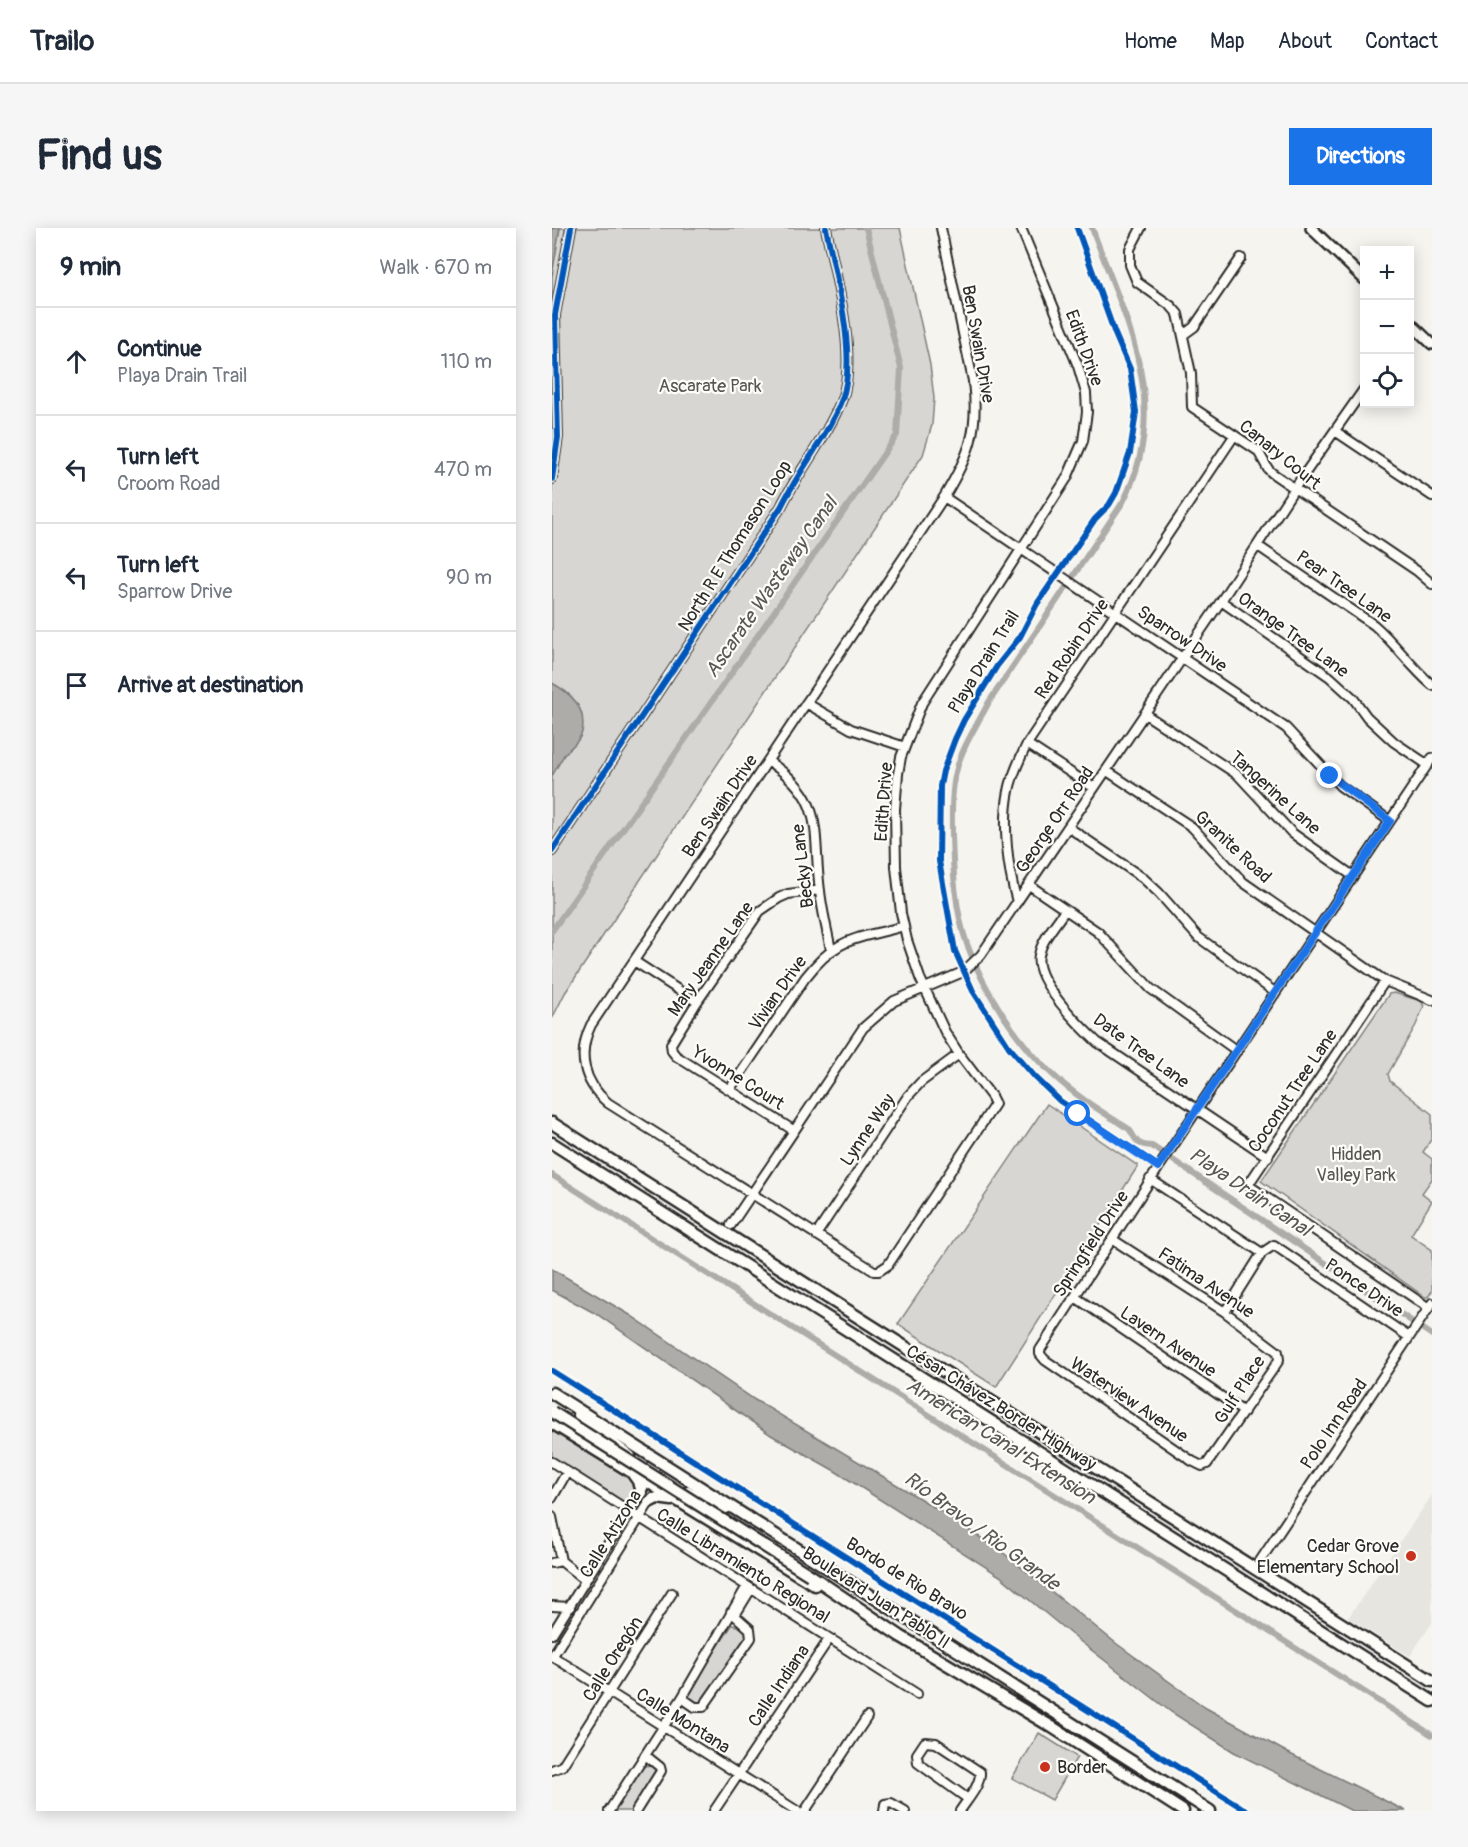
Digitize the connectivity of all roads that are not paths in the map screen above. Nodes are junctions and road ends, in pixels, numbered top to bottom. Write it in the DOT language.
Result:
graph roads {
  1 [pos="571,228"];
  2 [pos="826,228"];
  3 [pos="943,228"];
  4 [pos="1021,228"];
  5 [pos="1141,228"];
  6 [pos="1311,228"];
  7 [pos="1241,258"];
  8 [pos="1360,274"];
  9 [pos="1414,327"];
  10 [pos="1183,335"];
  11 [pos="1432,344"];
  12 [pos="1360,395"];
  13 [pos="1335,431"];
  14 [pos="1234,436"];
  15 [pos="552,479"];
  16 [pos="1294,489"];
  17 [pos="1432,496"];
  18 [pos="944,497"];
  19 [pos="1258,546"];
  20 [pos="1020,549"];
  21 [pos="1432,584"];
  22 [pos="1221,602"];
  23 [pos="1114,612"];
  24 [pos="1181,657"];
  25 [pos="1432,685"];
  26 [pos="806,703"];
  27 [pos="1145,714"];
  28 [pos="1027,744"];
  29 [pos="905,747"];
  30 [pos="768,761"];
  31 [pos="1430,762"];
  32 [pos="1107,771"];
  33 [pos="1094,788"];
  34 [pos="1390,821"];
  35 [pos="1068,827"];
  36 [pos="552,851"];
  37 [pos="1353,876"];
  38 [pos="1029,885"];
  39 [pos="820,890"];
  40 [pos="1017,902"];
  41 [pos="1065,910"];
  42 [pos="904,926"];
  43 [pos="1316,933"];
  44 [pos="831,950"];
  45 [pos="634,961"];
  46 [pos="1385,981"];
  47 [pos="924,988"];
  48 [pos="1276,993"];
  49 [pos="1432,1000"];
  50 [pos="697,1002"];
  51 [pos="671,1048"];
  52 [pos="1237,1051"];
  53 [pos="959,1054"];
  54 [pos="730,1089"];
  55 [pos="1197,1110"];
  56 [pos="552,1123"];
  57 [pos="793,1130"];
  58 [pos="552,1143"];
  59 [pos="1268,1157"];
  60 [pos="1150,1179"];
  61 [pos="751,1194"];
  62 [pos="731,1225"];
  63 [pos="816,1235"];
  64 [pos="1112,1239"];
  65 [pos="1262,1253"];
  66 [pos="879,1271"];
  67 [pos="1075,1297"];
  68 [pos="1431,1306"];
  69 [pos="1225,1312"];
  70 [pos="1411,1335"];
  71 [pos="1279,1355"];
  72 [pos="1041,1356"];
  73 [pos="552,1393"];
  74 [pos="570,1405"];
  75 [pos="552,1412"];
  76 [pos="1244,1412"];
  77 [pos="552,1423"];
  78 [pos="552,1462"];
  79 [pos="1202,1466"];
  80 [pos="567,1472"];
  81 [pos="630,1472"];
  82 [pos="653,1484"];
  83 [pos="641,1492"];
  84 [pos="552,1498"];
  85 [pos="649,1502"];
  86 [pos="681,1504"];
  87 [pos="735,1510"];
  88 [pos="630,1511"];
  89 [pos="552,1517"];
  90 [pos="639,1518"];
  91 [pos="561,1561"];
  92 [pos="1260,1561"];
  93 [pos="552,1563"];
  94 [pos="585,1580"];
  95 [pos="749,1588"];
  96 [pos="672,1593"];
  97 [pos="552,1606"];
  98 [pos="570,1607"];
  99 [pos="732,1615"];
  100 [pos="552,1634"];
  101 [pos="900,1636"];
  102 [pos="829,1639"];
  103 [pos="552,1657"];
  104 [pos="1432,1681"];
  105 [pos="610,1693"];
  106 [pos="918,1694"];
  107 [pos="682,1698"];
  108 [pos="1432,1701"];
  109 [pos="867,1718"];
  110 [pos="662,1726"];
  111 [pos="645,1755"];
  112 [pos="555,1770"];
  113 [pos="738,1774"];
  114 [pos="968,1799"];
  115 [pos="609,1811"];
  116 [pos="636,1811"];
  117 [pos="714,1811"];
  118 [pos="798,1811"];
  119 [pos="805,1811"];
  120 [pos="884,1811"];
  121 [pos="905,1811"];
  122 [pos="960,1811"];
  123 [pos="1183,1811"];
  124 [pos="1210,1811"];
  1 -- 15 [label="street"];
  2 -- 36 [label="street, North R E Thomason Loop"];
  3 -- 18 [label="street, Ben Swain Drive"];
  4 -- 20 [label="street, Edith Drive"];
  5 -- 10 [label="street, Canary Court"];
  6 -- 8 [label="main road"];
  7 -- 10 [label="street"];
  9 -- 11 [label="main road"];
  10 -- 14 [label="street, Canary Court"];
  12 -- 13 [label="street, George Orr Road"];
  13 -- 16 [label="street, George Orr Road"];
  13 -- 17 [label="street"];
  14 -- 16 [label="street, Canary Court"];
  14 -- 23 [label="street, Red Robin Drive"];
  16 -- 19 [label="street, George Orr Road"];
  16 -- 21 [label="street, Canary Court"];
  18 -- 20 [label="street, Sparrow Drive"];
  18 -- 26 [label="street, Ben Swain Drive"];
  19 -- 22 [label="street, George Orr Road"];
  19 -- 25 [label="street, Pear Tree Lane"];
  20 -- 23 [label="street, Sparrow Drive"];
  20 -- 29 [label="street, Edith Drive"];
  22 -- 24 [label="street, George Orr Road"];
  22 -- 31 [label="street, Orange Tree Lane"];
  23 -- 24 [label="street, Sparrow Drive"];
  23 -- 28 [label="street, Red Robin Drive"];
  24 -- 27 [label="street, George Orr Road"];
  24 -- 34 [label="street, Sparrow Drive"];
  26 -- 29 [label="street"];
  26 -- 30 [label="street, Ben Swain Drive"];
  27 -- 32 [label="street, George Orr Road"];
  27 -- 37 [label="street, Tangerine Lane"];
  28 -- 33 [label="street"];
  28 -- 40 [label="street, Red Robin Drive"];
  29 -- 42 [label="street, Edith Drive"];
  30 -- 39 [label="street, Becky Lane"];
  30 -- 45 [label="street, Ben Swain Drive"];
  31 -- 34 [label="street, Springfield Drive"];
  32 -- 33 [label="street, George Orr Road"];
  32 -- 43 [label="street, Granite Road"];
  33 -- 35 [label="street, George Orr Road"];
  34 -- 37 [label="street, Springfield Drive"];
  35 -- 38 [label="street, George Orr Road"];
  35 -- 48 [label="street"];
  37 -- 43 [label="street, Springfield Drive"];
  38 -- 40 [label="street, George Orr Road"];
  38 -- 41 [label="street"];
  39 -- 44 [label="street, Becky Lane"];
  39 -- 50 [label="street, Mary Jeanne Lane"];
  40 -- 47 [label="street, George Orr Road"];
  41 -- 52 [label="street"];
  41 -- 55 [label="street, Date Tree Lane"];
  42 -- 44 [label="street, Vivian Drive"];
  42 -- 47 [label="street, Edith Drive"];
  43 -- 46 [label="street, Granite Road"];
  43 -- 48 [label="street, Springfield Drive"];
  44 -- 54 [label="street, Vivian Drive"];
  45 -- 50 [label="street"];
  45 -- 61 [label="street, Ben Swain Drive"];
  46 -- 49 [label="street, Granite Road"];
  46 -- 59 [label="street, Coconut Tree Lane"];
  47 -- 53 [label="street, Edith Drive"];
  47 -- 57 [label="street, George Orr Road"];
  48 -- 52 [label="street, Springfield Drive"];
  50 -- 51 [label="street, Mary Jeanne Lane"];
  51 -- 54 [label="street, Yvonne Court"];
  52 -- 55 [label="street, Springfield Drive"];
  53 -- 63 [label="street, Lynne Way"];
  53 -- 66 [label="street, Edith Drive"];
  54 -- 57 [label="street, Yvonne Court"];
  55 -- 59 [label="street, Date Tree Lane"];
  55 -- 60 [label="street, Springfield Drive"];
  56 -- 104 [label="highway, César Chávez Border Highway"];
  57 -- 61 [label="street, George Orr Road"];
  58 -- 108 [label="highway, César Chávez Border Highway"];
  59 -- 68 [label="street, Coconut Tree Lane"];
  60 -- 64 [label="street, Springfield Drive"];
  60 -- 65 [label="street"];
  61 -- 62 [label="street, George Orr Road"];
  61 -- 63 [label="street, Ben Swain Drive"];
  63 -- 66 [label="street, Ben Swain Drive"];
  64 -- 67 [label="street, Springfield Drive"];
  64 -- 69 [label="street, Fatima Avenue"];
  65 -- 69 [label="street"];
  65 -- 70 [label="street, Ponce Drive"];
  67 -- 72 [label="street, Springfield Drive"];
  67 -- 76 [label="street, Lavern Avenue"];
  68 -- 70 [label="street, Polo Inn Road"];
  69 -- 71 [label="street, Fatima Avenue"];
  70 -- 92 [label="street, Polo Inn Road"];
  71 -- 76 [label="street, Gulf Place"];
  72 -- 79 [label="street, Waterview Avenue"];
  73 -- 74 [label="highway, Boulevard Juan Pablo II"];
  74 -- 82 [label="highway"];
  74 -- 87 [label="highway, Boulevard Juan Pablo II"];
  75 -- 101 [label="highway, Boulevard Juan Pablo II, bridge"];
  76 -- 79 [label="street, Gulf Place"];
  77 -- 81 [label="highway"];
  78 -- 80 [label="street, Calle Libramiento Regional"];
  80 -- 84 [label="street"];
  80 -- 88 [label="street, Calle Libramiento Regional"];
  81 -- 82 [label="highway"];
  81 -- 83 [label="highway"];
  82 -- 83 [label="street, Calle Arizona"];
  82 -- 85 [label="street, Calle Arizona"];
  82 -- 86 [label="highway"];
  82 -- 87 [label="highway"];
  83 -- 88 [label="street, Calle Arizona"];
  85 -- 86 [label="highway"];
  85 -- 90 [label="street, Calle Arizona"];
  86 -- 101 [label="highway"];
  87 -- 124 [label="highway, Boulevard Juan Pablo II"];
  88 -- 90 [label="street, Calle Libramiento Regional"];
  88 -- 94 [label="street, Calle Arizona"];
  89 -- 91 [label="street"];
  90 -- 95 [label="street, Calle Libramiento Regional"];
  90 -- 103 [label="street, Calle Arizona"];
  91 -- 93 [label="street"];
  91 -- 94 [label="street"];
  94 -- 98 [label="street, Calle Arizona"];
  95 -- 99 [label="street"];
  95 -- 102 [label="street, Calle Libramiento Regional"];
  96 -- 105 [label="street, Calle Oregón"];
  97 -- 98 [label="street"];
  98 -- 100 [label="street, Calle Arizona"];
  99 -- 107 [label="street"];
  99 -- 107 [label="street"];
  101 -- 123 [label="highway, Boulevard Juan Pablo II"];
  102 -- 106 [label="street, Calle Libramiento Regional"];
  102 -- 113 [label="street, Calle Indiana"];
  103 -- 105 [label="street, Calle Montana"];
  105 -- 110 [label="street, Calle Montana"];
  105 -- 112 [label="street, Calle Oregón"];
  107 -- 110 [label="street"];
  109 -- 119 [label="street"];
  110 -- 111 [label="street"];
  110 -- 113 [label="street, Calle Montana"];
  111 -- 115 [label="street"];
  111 -- 116 [label="street"];
  113 -- 117 [label="street, Calle Indiana"];
  113 -- 118 [label="street, Calle Montana"];
  114 -- 114 [label="street"];
  114 -- 122 [label="street"];
  120 -- 121 [label="street"];
}
